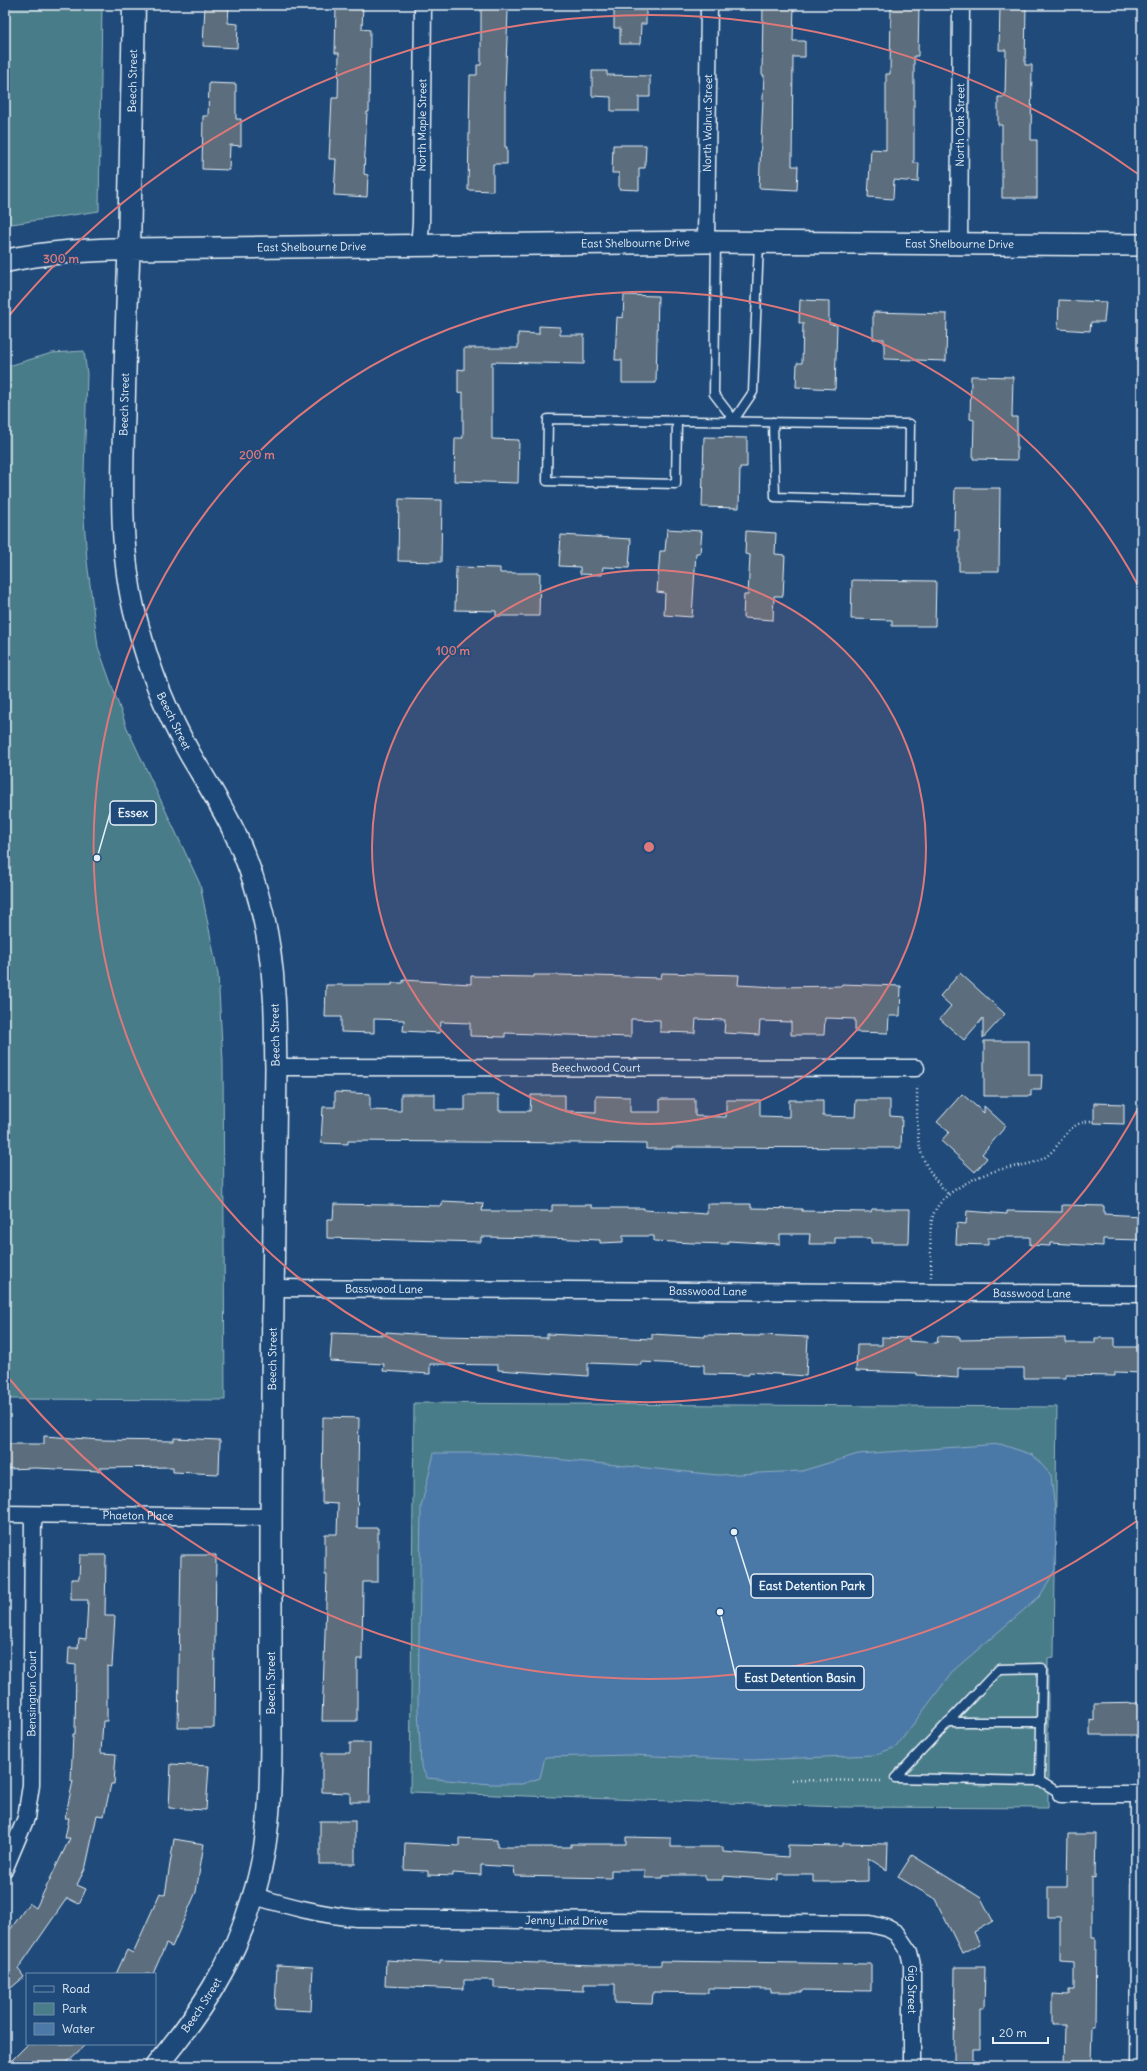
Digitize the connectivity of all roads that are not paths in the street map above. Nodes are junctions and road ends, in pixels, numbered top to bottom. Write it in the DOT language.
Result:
graph roads {
  1 [pos="134,5"];
  2 [pos="423,5"];
  3 [pos="709,5"];
  4 [pos="961,5"];
  5 [pos="711,242"];
  6 [pos="759,243"];
  7 [pos="1142,244"];
  8 [pos="959,245"];
  9 [pos="419,246"];
  10 [pos="129,249"];
  11 [pos="5,261"];
  12 [pos="734,420"];
  13 [pos="677,421"];
  14 [pos="773,422"];
  15 [pos="276,1067"];
  16 [pos="916,1068"];
  17 [pos="274,1288"];
  18 [pos="1142,1294"];
  19 [pos="5,1514"];
  20 [pos="33,1515"];
  21 [pos="271,1517"];
  22 [pos="948,1722"];
  23 [pos="1041,1722"];
  24 [pos="1040,1781"];
  25 [pos="1061,1794"];
  26 [pos="1141,1794"];
  27 [pos="10,1847"];
  28 [pos="5,1868"];
  29 [pos="254,1896"];
  30 [pos="881,1926"];
  31 [pos="156,2066"];
  32 [pos="912,2066"];
  33 [pos="1138,2066"];
  1 -- 10 [label="main road, Beech Street"];
  2 -- 9 [label="street, North Maple Street"];
  3 -- 5 [label="street, North Walnut Street"];
  4 -- 8 [label="street, North Oak Street"];
  5 -- 6 [label="street, East Shelbourne Drive"];
  5 -- 9 [label="street, East Shelbourne Drive"];
  5 -- 12 [label="lane"];
  6 -- 8 [label="street, East Shelbourne Drive"];
  6 -- 12 [label="lane"];
  7 -- 8 [label="street, East Shelbourne Drive"];
  9 -- 10 [label="street, East Shelbourne Drive"];
  10 -- 11 [label="main road"];
  10 -- 15 [label="street, Beech Street"];
  12 -- 13 [label="lane"];
  12 -- 14 [label="lane"];
  13 -- 13 [label="lane"];
  14 -- 14 [label="lane"];
  15 -- 16 [label="street, Beechwood Court"];
  15 -- 17 [label="street, Beech Street"];
  17 -- 18 [label="street, Basswood Lane"];
  17 -- 21 [label="street, Beech Street"];
  19 -- 20 [label="street, Phaeton Place"];
  20 -- 21 [label="street, Phaeton Place"];
  20 -- 27 [label="street, Bensington Court"];
  21 -- 29 [label="street, Beech Street"];
  22 -- 23 [label="lane"];
  22 -- 23 [label="lane"];
  22 -- 24 [label="lane"];
  23 -- 24 [label="lane"];
  24 -- 25 [label="lane"];
  25 -- 26 [label="street"];
  26 -- 33 [label="street"];
  27 -- 28 [label="street, Bensington Court"];
  29 -- 30 [label="street, Jenny Lind Drive"];
  29 -- 31 [label="street, Beech Street"];
  30 -- 32 [label="street, Gig Street"];
}
